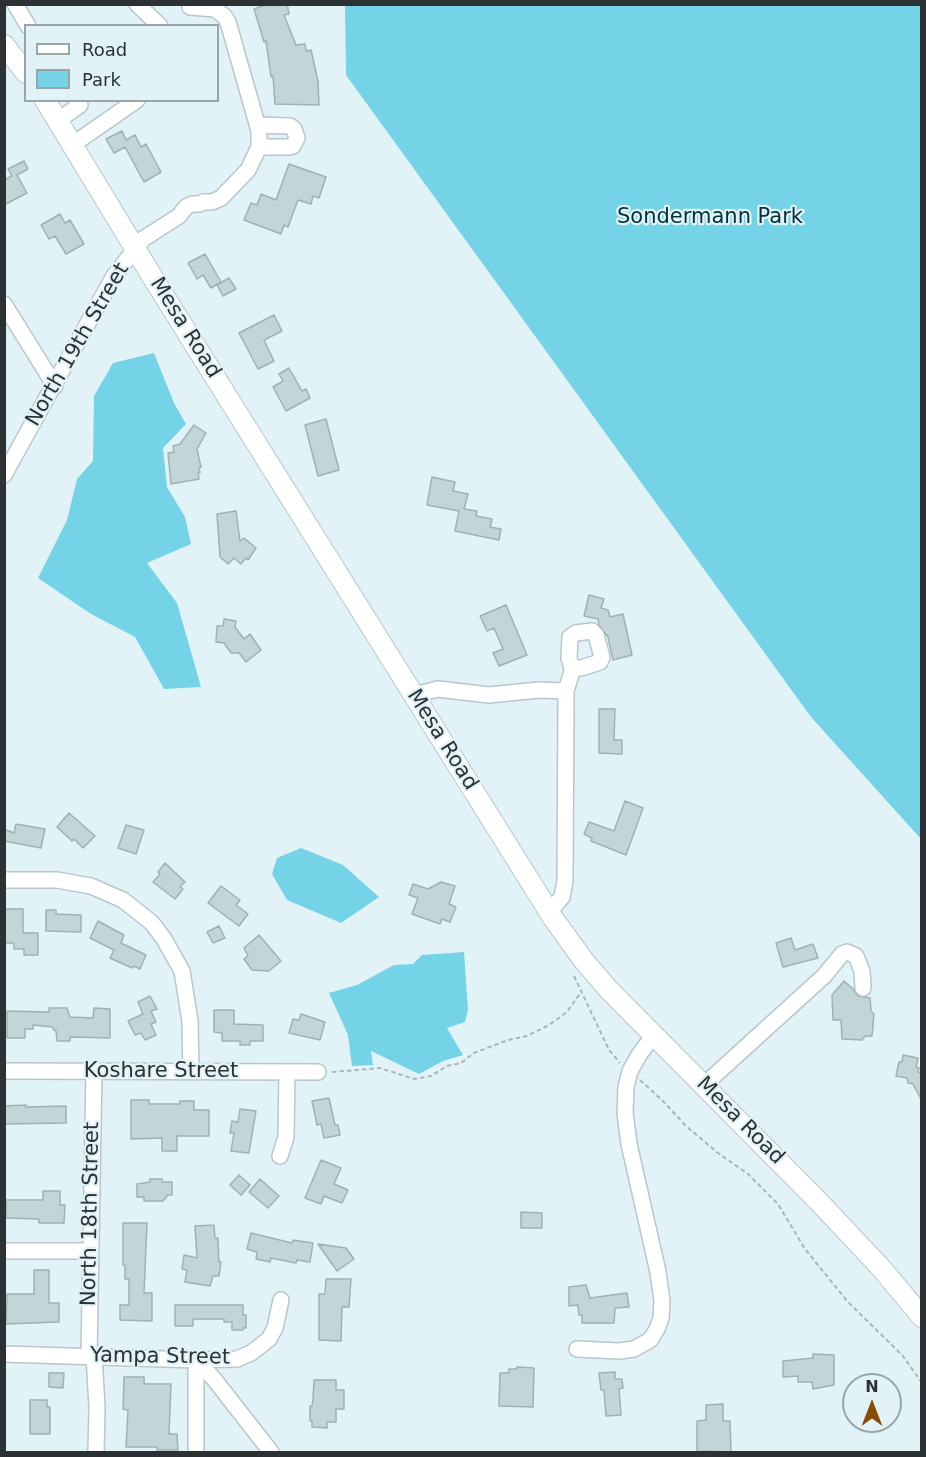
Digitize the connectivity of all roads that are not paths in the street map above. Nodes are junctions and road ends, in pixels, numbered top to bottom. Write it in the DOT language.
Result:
graph roads {
  1 [pos="15,4"];
  2 [pos="137,4"];
  3 [pos="190,7"];
  4 [pos="27,24"];
  5 [pos="158,24"];
  6 [pos="4,45"];
  7 [pos="24,70"];
  8 [pos="46,102"];
  9 [pos="78,102"];
  10 [pos="134,102"];
  11 [pos="57,121"];
  12 [pos="258,125"];
  13 [pos="72,145"];
  14 [pos="259,147"];
  15 [pos="135,248"];
  16 [pos="4,304"];
  17 [pos="55,386"];
  18 [pos="4,475"];
  19 [pos="573,668"];
  20 [pos="566,691"];
  21 [pos="414,695"];
  22 [pos="4,880"];
  23 [pos="549,912"];
  24 [pos="863,988"];
  25 [pos="654,1035"];
  26 [pos="4,1071"];
  27 [pos="94,1071"];
  28 [pos="191,1072"];
  29 [pos="287,1072"];
  30 [pos="318,1072"];
  31 [pos="704,1085"];
  32 [pos="280,1156"];
  33 [pos="4,1251"];
  34 [pos="90,1251"];
  35 [pos="281,1300"];
  36 [pos="921,1317"];
  37 [pos="577,1349"];
  38 [pos="4,1354"];
  39 [pos="92,1356"];
  40 [pos="196,1360"];
  41 [pos="96,1452"];
  42 [pos="196,1452"];
  43 [pos="271,1452"];
  1 -- 4 [label="street"];
  2 -- 5 [label="street"];
  3 -- 12 [label="street"];
  6 -- 7 [label="main road"];
  8 -- 11 [label="main road, Mesa Road"];
  9 -- 11 [label="street"];
  10 -- 13 [label="street"];
  11 -- 13 [label="main road, Mesa Road"];
  12 -- 14 [label="street"];
  12 -- 14 [label="street"];
  13 -- 15 [label="main road, Mesa Road"];
  14 -- 15 [label="street, North 19th Street"];
  15 -- 17 [label="street, North 19th Street"];
  15 -- 21 [label="main road, Mesa Road"];
  16 -- 17 [label="street"];
  17 -- 18 [label="street, North 19th Street"];
  19 -- 20 [label="street"];
  20 -- 21 [label="street"];
  20 -- 23 [label="street"];
  21 -- 23 [label="main road, Mesa Road"];
  22 -- 28 [label="street"];
  23 -- 25 [label="main road, Mesa Road"];
  24 -- 31 [label="street"];
  25 -- 31 [label="main road, Mesa Road"];
  25 -- 37 [label="street"];
  26 -- 27 [label="street, Koshare Street"];
  27 -- 28 [label="street, Koshare Street"];
  27 -- 34 [label="street, North 18th Street"];
  28 -- 29 [label="street, Koshare Street"];
  29 -- 30 [label="street, Koshare Street"];
  29 -- 32 [label="street"];
  31 -- 36 [label="main road, Mesa Road"];
  33 -- 34 [label="street"];
  34 -- 39 [label="street, North 18th Street"];
  35 -- 40 [label="street, Yampa Street"];
  38 -- 39 [label="street, Yampa Street"];
  39 -- 40 [label="street, Yampa Street"];
  39 -- 41 [label="street, North 18th Street"];
  40 -- 42 [label="street"];
  40 -- 43 [label="street"];
}
